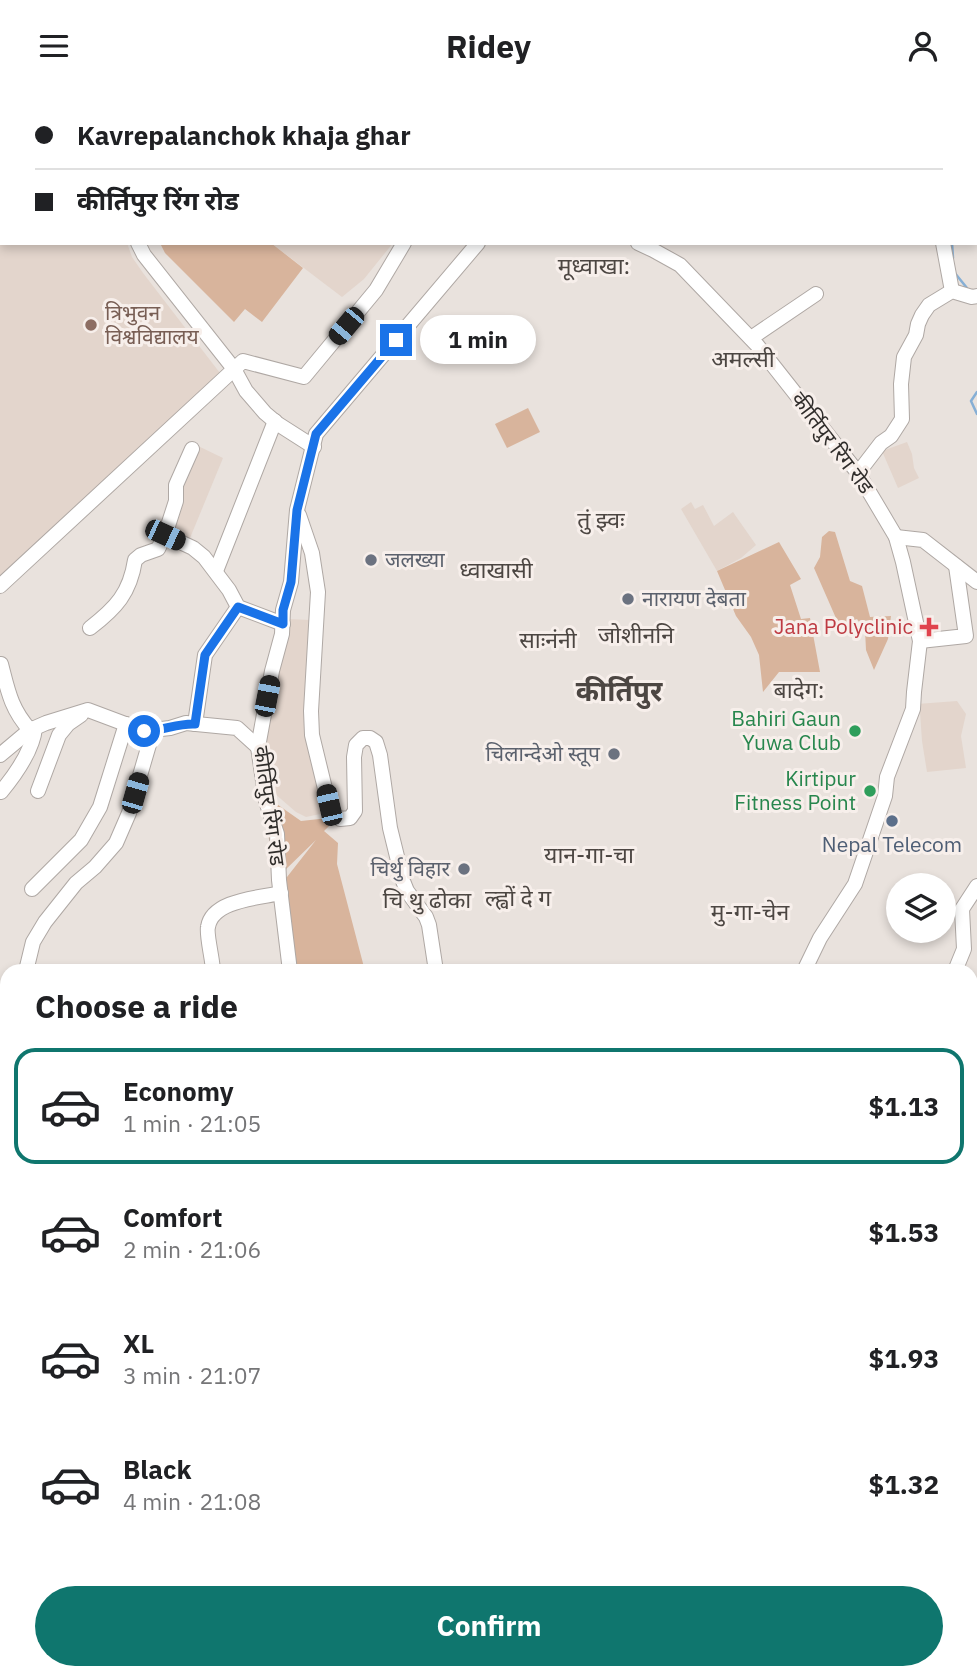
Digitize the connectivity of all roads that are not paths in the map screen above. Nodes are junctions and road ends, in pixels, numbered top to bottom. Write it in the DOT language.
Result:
graph roads {
  1 [pos="139,245"];
  2 [pos="403,245"];
  3 [pos="476,245"];
  4 [pos="642,245"];
  5 [pos="943,245"];
  6 [pos="952,291"];
  7 [pos="816,294"];
  8 [pos="977,296"];
  9 [pos="751,338"];
  10 [pos="234,369"];
  11 [pos="275,421"];
  12 [pos="314,447"];
  13 [pos="192,449"];
  14 [pos="858,473"];
  15 [pos="297,510"];
  16 [pos="165,535"];
  17 [pos="896,537"];
  18 [pos="956,566"];
  19 [pos="216,571"];
  20 [pos="977,582"];
  21 [pos="0,586"];
  22 [pos="238,607"];
  23 [pos="283,624"];
  24 [pos="90,628"];
  25 [pos="920,641"];
  26 [pos="1,664"];
  27 [pos="88,710"];
  28 [pos="126,724"];
  29 [pos="195,724"];
  30 [pos="32,729"];
  31 [pos="153,731"];
  32 [pos="258,747"];
  33 [pos="0,755"];
  34 [pos="38,791"];
  35 [pos="1,792"];
  36 [pos="977,886"];
  37 [pos="32,890"];
  38 [pos="281,893"];
  39 [pos="28,964"];
  40 [pos="213,964"];
  41 [pos="289,964"];
  42 [pos="435,964"];
  43 [pos="807,964"];
  44 [pos="958,964"];
  1 -- 10 [label="street"];
  2 -- 10 [label="street"];
  3 -- 12 [label="street, कीर्तिपुर रिंग रोड"];
  4 -- 9 [label="street, कीर्तिपुर रिंग रोड"];
  5 -- 6 [label="street"];
  6 -- 8 [label="street"];
  6 -- 14 [label="street"];
  7 -- 9 [label="street"];
  9 -- 14 [label="street, कीर्तिपुर रिंग रोड"];
  10 -- 11 [label="street"];
  10 -- 21 [label="street"];
  11 -- 12 [label="street"];
  11 -- 19 [label="street"];
  12 -- 15 [label="street, कीर्तिपुर रिंग रोड"];
  13 -- 16 [label="street"];
  14 -- 17 [label="street, कीर्तिपुर रिंग रोड"];
  15 -- 23 [label="street, कीर्तिपुर रिंग रोड"];
  15 -- 42 [label="street"];
  16 -- 19 [label="street"];
  16 -- 24 [label="street"];
  17 -- 18 [label="street"];
  17 -- 25 [label="street, कीर्तिपुर रिंग रोड"];
  18 -- 20 [label="street"];
  18 -- 25 [label="street"];
  19 -- 22 [label="street"];
  22 -- 23 [label="street"];
  22 -- 29 [label="street"];
  23 -- 32 [label="street, कीर्तिपुर रिंग रोड"];
  25 -- 43 [label="street, कीर्तिपुर रिंग रोड"];
  26 -- 30 [label="street"];
  27 -- 28 [label="street"];
  27 -- 30 [label="street"];
  27 -- 34 [label="street"];
  28 -- 31 [label="street"];
  28 -- 37 [label="street"];
  29 -- 31 [label="street"];
  29 -- 32 [label="street"];
  30 -- 33 [label="street"];
  30 -- 35 [label="street"];
  31 -- 39 [label="street"];
  32 -- 38 [label="street, कीर्तिपुर रिंग रोड"];
  36 -- 44 [label="street"];
  38 -- 40 [label="street"];
  38 -- 41 [label="street, कीर्तिपुर रिंग रोड"];
}
